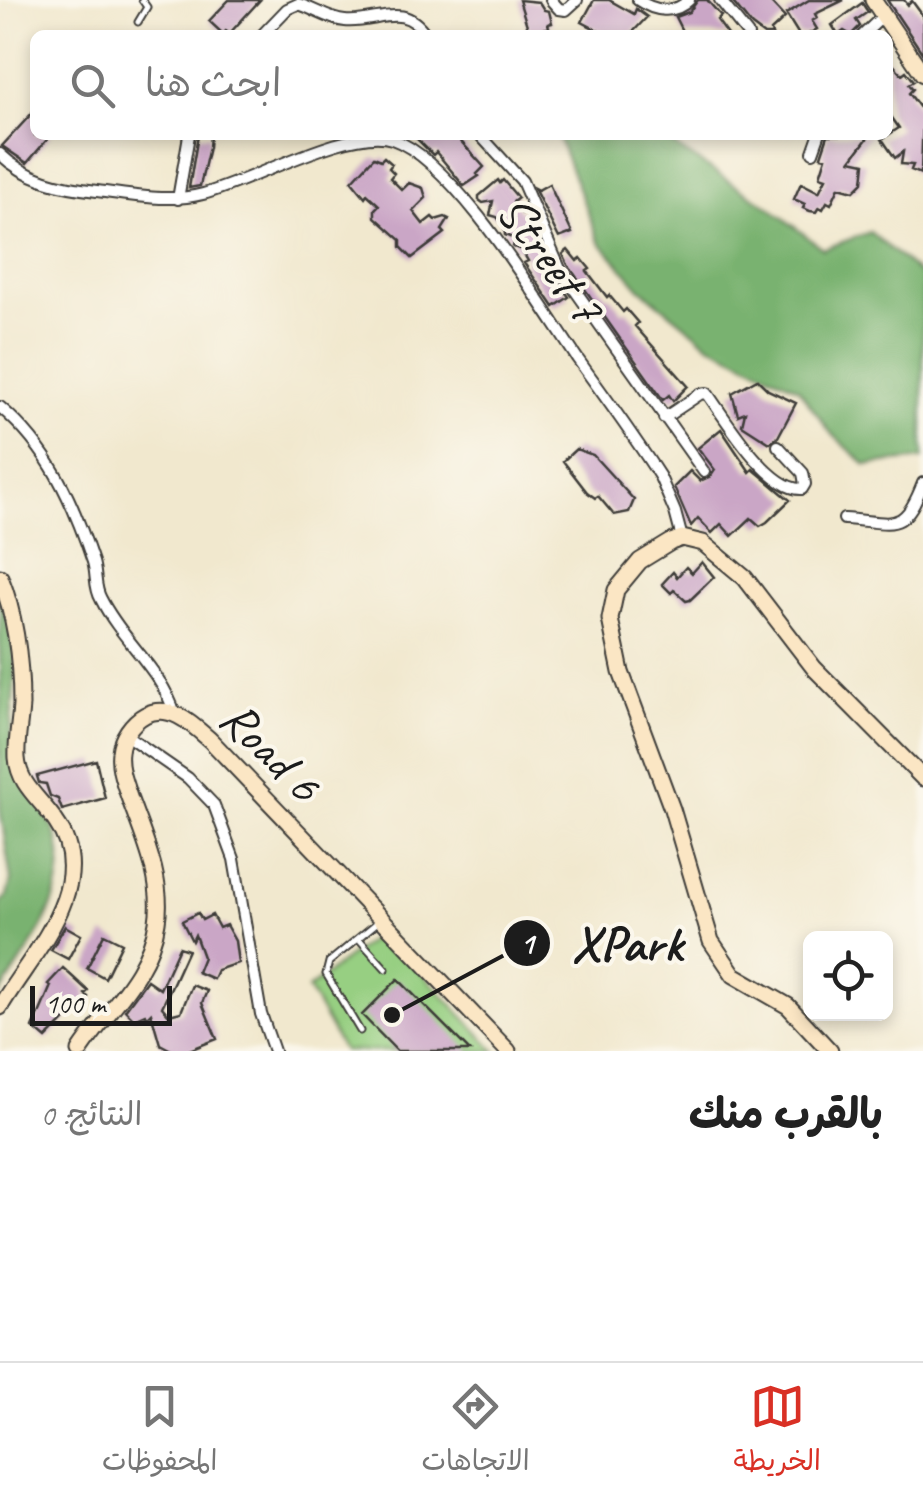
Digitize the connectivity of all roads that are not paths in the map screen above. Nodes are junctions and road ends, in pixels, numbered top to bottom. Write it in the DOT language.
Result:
graph roads {
  1 [pos="142,0"];
  2 [pos="551,0"];
  3 [pos="578,0"];
  4 [pos="638,0"];
  5 [pos="689,0"];
  6 [pos="720,0"];
  7 [pos="873,0"];
  8 [pos="883,16"];
  9 [pos="138,22"];
  10 [pos="267,30"];
  11 [pos="423,30"];
  12 [pos="744,30"];
  13 [pos="868,30"];
  14 [pos="893,30"];
  15 [pos="893,30"];
  16 [pos="923,74"];
  17 [pos="187,140"];
  18 [pos="358,140"];
  19 [pos="392,140"];
  20 [pos="485,140"];
  21 [pos="817,140"];
  22 [pos="813,152"];
  23 [pos="0,154"];
  24 [pos="178,199"];
  25 [pos="0,407"];
  26 [pos="664,418"];
  27 [pos="778,446"];
  28 [pos="704,472"];
  29 [pos="923,483"];
  30 [pos="844,519"];
  31 [pos="682,538"];
  32 [pos="0,577"];
  33 [pos="175,714"];
  34 [pos="126,735"];
  35 [pos="923,778"];
  36 [pos="382,920"];
  37 [pos="359,939"];
  38 [pos="386,969"];
  39 [pos="0,1007"];
  40 [pos="360,1031"];
  41 [pos="80,1051"];
  42 [pos="274,1051"];
  43 [pos="508,1051"];
  44 [pos="830,1051"];
  1 -- 9 [label="lane"];
  2 -- 3 [label="street"];
  4 -- 5 [label="street"];
  6 -- 12 [label="street"];
  7 -- 8 [label="street"];
  8 -- 13 [label="street"];
  8 -- 14 [label="street"];
  10 -- 11 [label="street"];
  15 -- 16 [label="street"];
  17 -- 24 [label="street"];
  18 -- 24 [label="street, Street 7"];
  19 -- 31 [label="street, Street 7"];
  20 -- 26 [label="street"];
  21 -- 22 [label="street"];
  23 -- 24 [label="street, Street 7"];
  25 -- 33 [label="street"];
  26 -- 27 [label="street"];
  26 -- 28 [label="street"];
  29 -- 30 [label="street"];
  31 -- 35 [label="street"];
  31 -- 44 [label="street"];
  32 -- 39 [label="street"];
  33 -- 34 [label="street, Road 6"];
  33 -- 36 [label="street, Road 6"];
  34 -- 41 [label="street"];
  34 -- 42 [label="street"];
  36 -- 37 [label="lane"];
  36 -- 43 [label="street, Road 6"];
  37 -- 38 [label="lane"];
  37 -- 40 [label="lane"];
}
